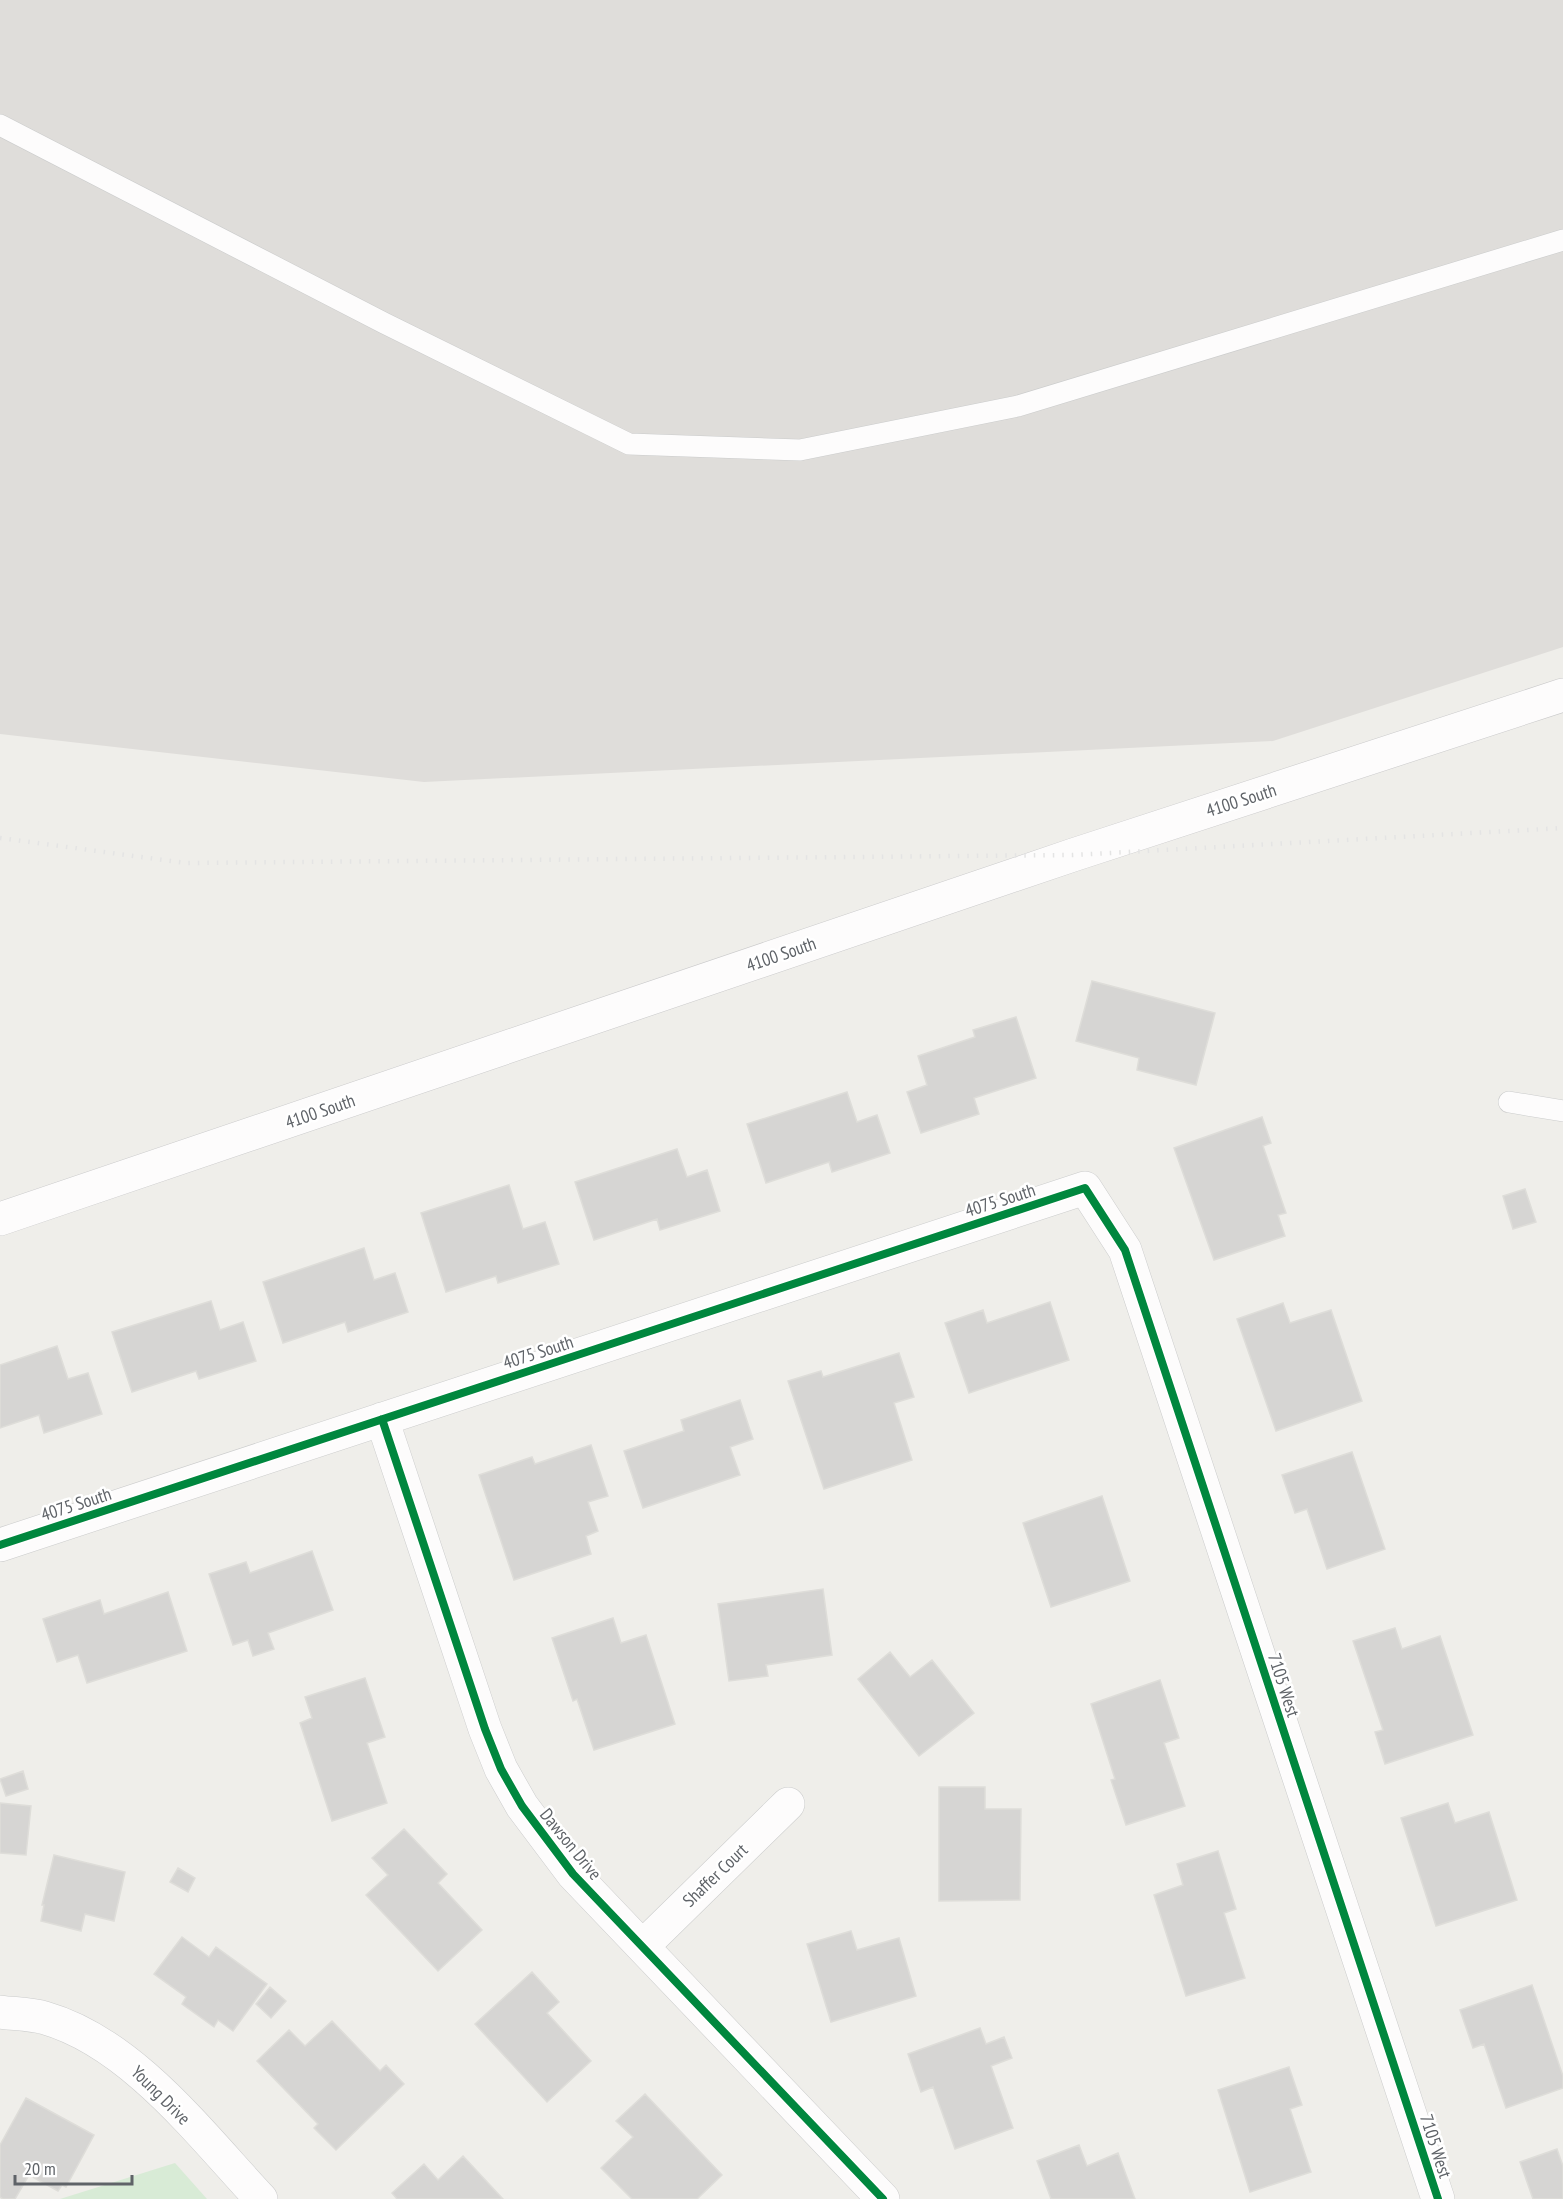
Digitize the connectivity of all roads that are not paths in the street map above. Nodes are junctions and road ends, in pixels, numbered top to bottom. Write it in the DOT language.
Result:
graph roads {
  1 [pos="0,125"];
  2 [pos="1563,240"];
  3 [pos="1563,695"];
  4 [pos="1509,1102"];
  5 [pos="1563,1112"];
  6 [pos="1086,1188"];
  7 [pos="0,1220"];
  8 [pos="382,1419"];
  9 [pos="0,1545"];
  10 [pos="788,1804"];
  11 [pos="643,1946"];
  12 [pos="0,2012"];
  13 [pos="261,2199"];
  14 [pos="883,2199"];
  15 [pos="1438,2199"];
  1 -- 2 [label="lane"];
  3 -- 7 [label="street, 4100 South"];
  4 -- 5 [label="lane"];
  6 -- 8 [label="street, 4075 South"];
  6 -- 15 [label="street, 7105 West"];
  8 -- 9 [label="street, 4075 South"];
  8 -- 11 [label="street, Dawson Drive"];
  10 -- 11 [label="street, Shaffer Court"];
  11 -- 14 [label="street, Dawson Drive"];
  12 -- 13 [label="street, Young Drive"];
}
